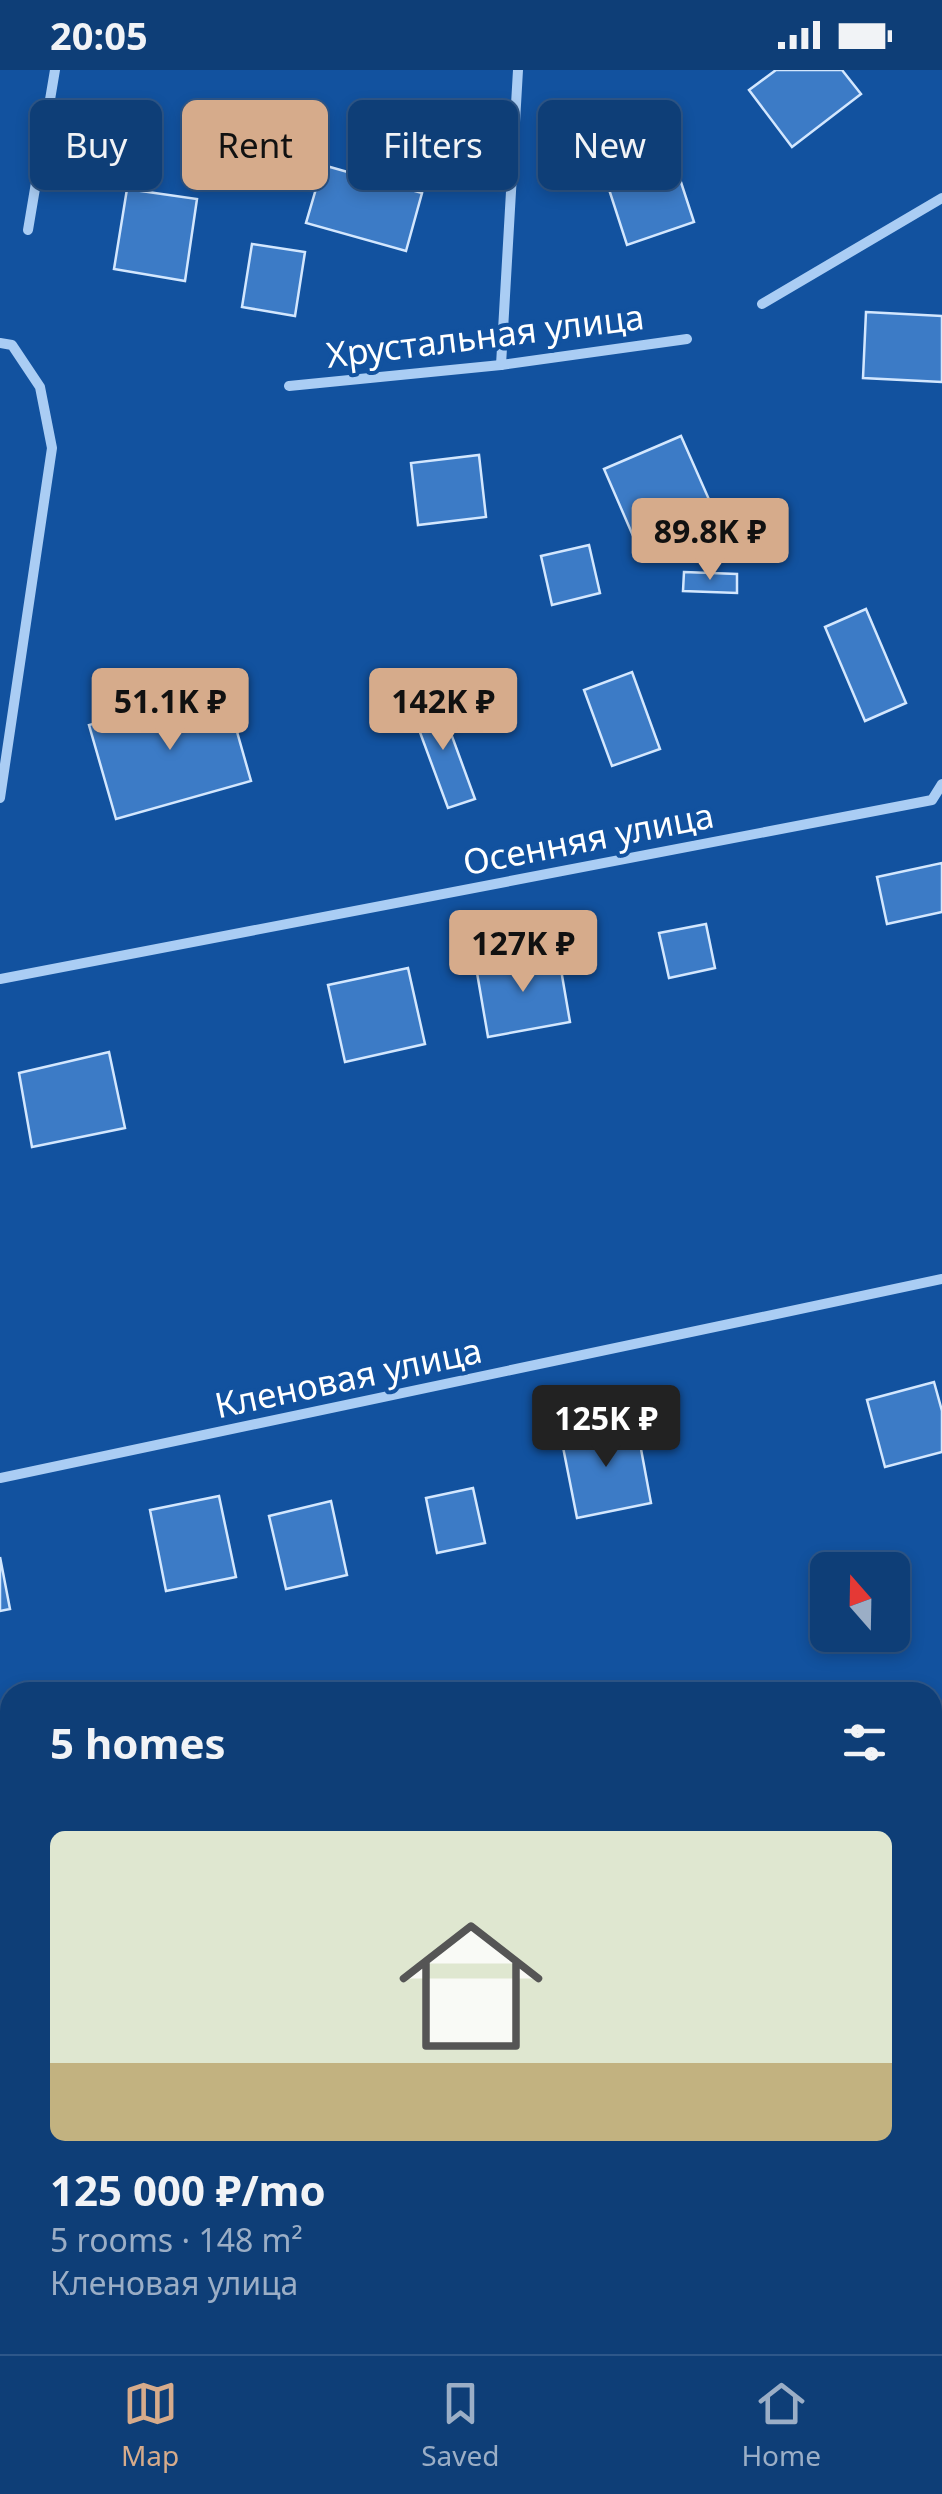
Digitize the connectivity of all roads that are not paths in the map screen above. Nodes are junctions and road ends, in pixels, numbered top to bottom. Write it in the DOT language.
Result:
graph roads {
  1 [pos="54,70"];
  2 [pos="518,70"];
  3 [pos="942,198"];
  4 [pos="28,230"];
  5 [pos="762,304"];
  6 [pos="687,339"];
  7 [pos="0,343"];
  8 [pos="500,365"];
  9 [pos="290,386"];
  10 [pos="942,784"];
  11 [pos="0,798"];
  12 [pos="0,979"];
  13 [pos="942,1280"];
  14 [pos="0,1478"];
  1 -- 4 [label="street"];
  2 -- 8 [label="street"];
  3 -- 5 [label="street"];
  6 -- 8 [label="street, Хрустальная улица"];
  7 -- 11 [label="street"];
  8 -- 9 [label="street, Хрустальная улица"];
  10 -- 12 [label="street, Осенняя улица"];
  13 -- 14 [label="street, Кленовая улица"];
}
